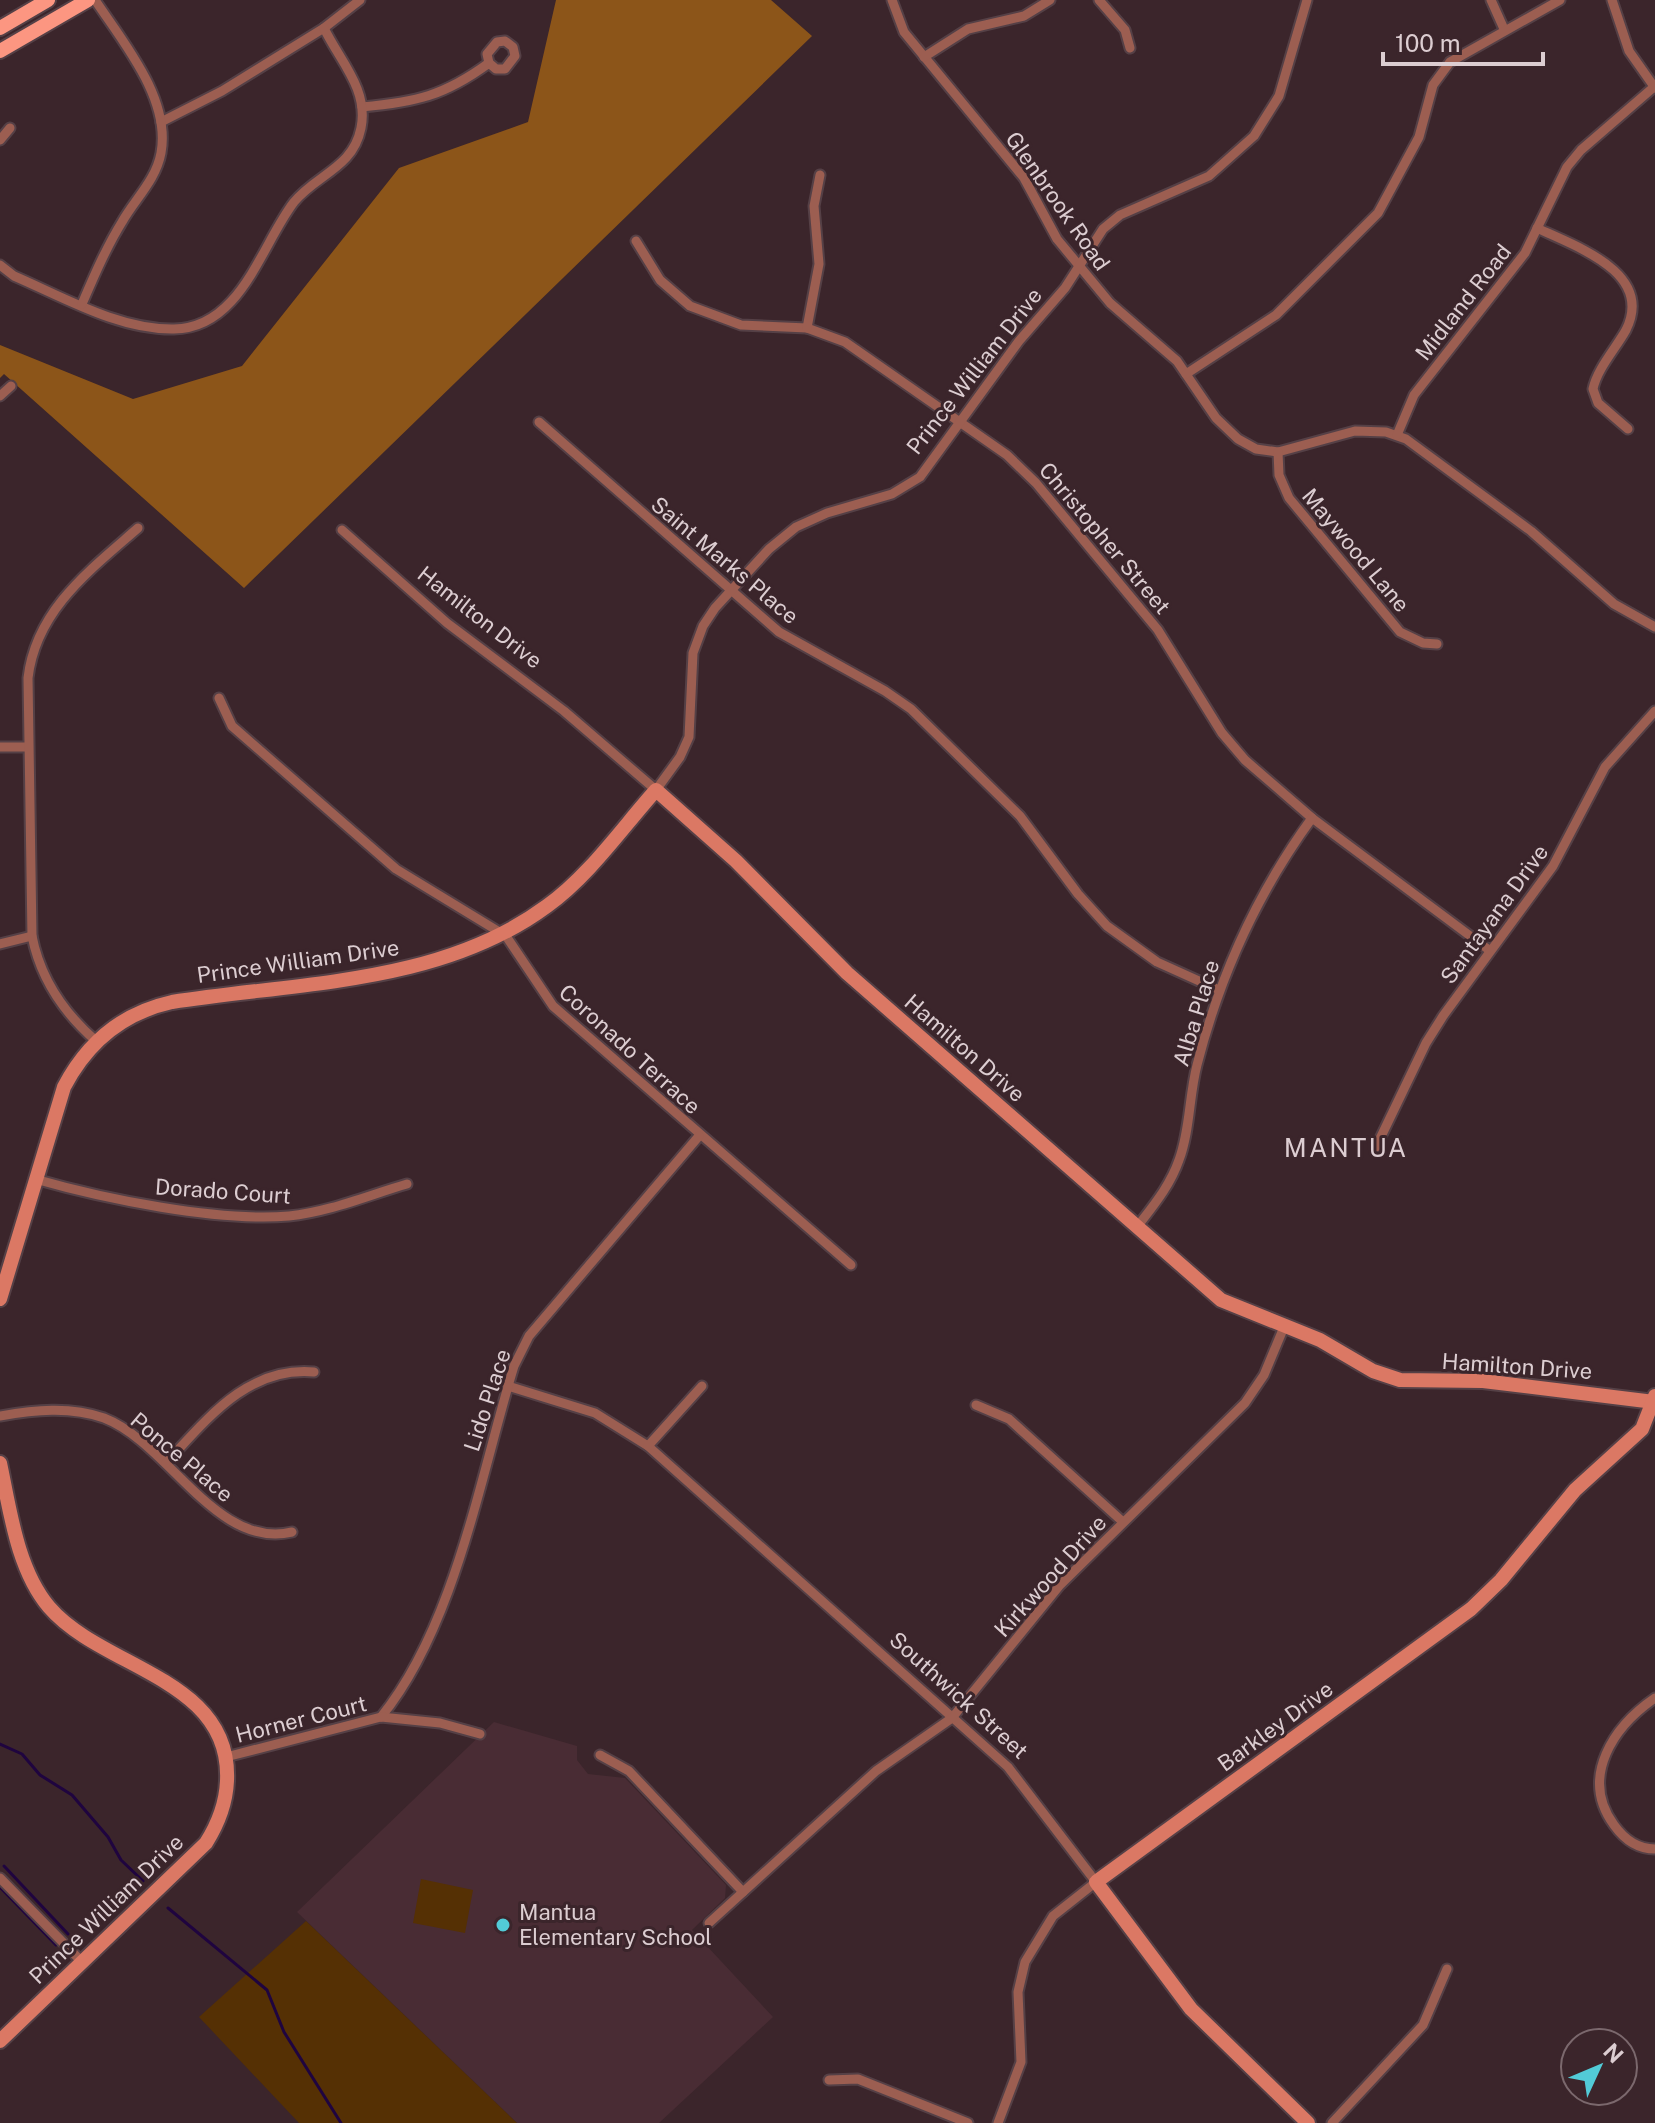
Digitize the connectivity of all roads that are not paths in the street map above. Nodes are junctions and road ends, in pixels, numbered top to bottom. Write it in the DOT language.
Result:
graph roads {
  1 [pos="48,0"];
  2 [pos="88,0"];
  3 [pos="95,0"];
  4 [pos="360,0"];
  5 [pos="892,0"];
  6 [pos="1050,0"];
  7 [pos="1099,0"];
  8 [pos="1307,0"];
  9 [pos="1491,0"];
  10 [pos="1560,0"];
  11 [pos="1612,0"];
  12 [pos="0,28"];
  13 [pos="324,28"];
  14 [pos="1504,29"];
  15 [pos="1130,48"];
  16 [pos="0,51"];
  17 [pos="924,57"];
  18 [pos="489,63"];
  19 [pos="1655,88"];
  20 [pos="362,107"];
  21 [pos="161,122"];
  22 [pos="10,128"];
  23 [pos="0,140"];
  24 [pos="820,175"];
  25 [pos="1537,228"];
  26 [pos="636,241"];
  27 [pos="0,265"];
  28 [pos="1079,266"];
  29 [pos="82,304"];
  30 [pos="807,328"];
  31 [pos="1186,374"];
  32 [pos="11,386"];
  33 [pos="0,396"];
  34 [pos="539,422"];
  35 [pos="961,422"];
  36 [pos="1628,429"];
  37 [pos="1397,435"];
  38 [pos="1278,452"];
  39 [pos="138,528"];
  40 [pos="342,530"];
  41 [pos="730,591"];
  42 [pos="1655,627"];
  43 [pos="1437,644"];
  44 [pos="219,698"];
  45 [pos="1655,711"];
  46 [pos="0,747"];
  47 [pos="27,747"];
  48 [pos="656,790"];
  49 [pos="1312,818"];
  50 [pos="501,932"];
  51 [pos="32,936"];
  52 [pos="0,944"];
  53 [pos="1489,950"];
  54 [pos="1219,990"];
  55 [pos="96,1041"];
  56 [pos="699,1136"];
  57 [pos="1376,1147"];
  58 [pos="35,1179"];
  59 [pos="407,1184"];
  60 [pos="1137,1227"];
  61 [pos="851,1265"];
  62 [pos="0,1299"];
  63 [pos="1284,1327"];
  64 [pos="314,1372"];
  65 [pos="508,1386"];
  66 [pos="702,1386"];
  67 [pos="976,1405"];
  68 [pos="1654,1407"];
  69 [pos="0,1416"];
  70 [pos="648,1446"];
  71 [pos="0,1463"];
  72 [pos="166,1463"];
  73 [pos="1123,1522"];
  74 [pos="292,1532"];
  75 [pos="1655,1698"];
  76 [pos="381,1717"];
  77 [pos="952,1718"];
  78 [pos="480,1734"];
  79 [pos="600,1755"];
  80 [pos="226,1757"];
  81 [pos="1655,1849"];
  82 [pos="0,1878"];
  83 [pos="1096,1882"];
  84 [pos="743,1892"];
  85 [pos="709,1923"];
  86 [pos="82,1962"];
  87 [pos="1447,1969"];
  88 [pos="0,2041"];
  89 [pos="829,2080"];
  90 [pos="968,2123"];
  91 [pos="998,2123"];
  92 [pos="1308,2123"];
  93 [pos="1332,2123"];
  1 -- 12 [label="main road"];
  2 -- 16 [label="main road"];
  3 -- 21 [label="street"];
  4 -- 13 [label="street"];
  5 -- 17 [label="street, Glenbrook Road"];
  6 -- 17 [label="street"];
  7 -- 15 [label="street"];
  8 -- 28 [label="street, Prince William Drive"];
  9 -- 14 [label="street"];
  10 -- 14 [label="street"];
  11 -- 19 [label="street"];
  13 -- 20 [label="street"];
  13 -- 21 [label="street"];
  14 -- 31 [label="street"];
  17 -- 28 [label="street, Glenbrook Road"];
  18 -- 20 [label="street"];
  19 -- 25 [label="street, Midland Road"];
  20 -- 29 [label="street"];
  21 -- 29 [label="street"];
  22 -- 23 [label="street"];
  24 -- 30 [label="street"];
  25 -- 36 [label="street"];
  25 -- 37 [label="street, Midland Road"];
  26 -- 30 [label="street, Christopher Street"];
  27 -- 29 [label="street"];
  28 -- 31 [label="street, Glenbrook Road"];
  28 -- 35 [label="street, Prince William Drive"];
  30 -- 35 [label="street, Christopher Street"];
  31 -- 38 [label="street, Glenbrook Road"];
  32 -- 33 [label="street"];
  34 -- 41 [label="street, Saint Marks Place"];
  35 -- 41 [label="street, Prince William Drive"];
  35 -- 49 [label="street, Christopher Street"];
  37 -- 38 [label="street"];
  37 -- 42 [label="street"];
  38 -- 43 [label="street, Maywood Lane"];
  39 -- 47 [label="street"];
  40 -- 48 [label="street, Hamilton Drive"];
  41 -- 48 [label="street, Prince William Drive"];
  41 -- 54 [label="street, Saint Marks Place"];
  44 -- 50 [label="street, Coronado Terrace"];
  45 -- 53 [label="street, Santayana Drive"];
  46 -- 47 [label="street"];
  47 -- 51 [label="street"];
  48 -- 50 [label="street, Prince William Drive"];
  48 -- 60 [label="street, Hamilton Drive"];
  49 -- 53 [label="street, Christopher Street"];
  49 -- 54 [label="street, Alba Place"];
  50 -- 55 [label="street, Prince William Drive"];
  50 -- 56 [label="street, Coronado Terrace"];
  51 -- 52 [label="street"];
  51 -- 55 [label="street"];
  53 -- 57 [label="street, Santayana Drive"];
  54 -- 60 [label="street, Alba Place"];
  55 -- 58 [label="street, Prince William Drive"];
  56 -- 61 [label="street, Coronado Terrace"];
  56 -- 65 [label="street, Lido Place"];
  58 -- 59 [label="street, Dorado Court"];
  58 -- 62 [label="street, Prince William Drive"];
  60 -- 63 [label="street, Hamilton Drive"];
  63 -- 68 [label="street, Hamilton Drive"];
  63 -- 73 [label="street, Kirkwood Drive"];
  64 -- 72 [label="street"];
  65 -- 70 [label="street, Southwick Street"];
  65 -- 76 [label="street, Lido Place"];
  66 -- 70 [label="street"];
  67 -- 73 [label="street"];
  68 -- 83 [label="street, Barkley Drive"];
  69 -- 72 [label="street, Ponce Place"];
  70 -- 77 [label="street, Southwick Street"];
  71 -- 80 [label="street, Prince William Drive"];
  72 -- 74 [label="street, Ponce Place"];
  73 -- 77 [label="street, Kirkwood Drive"];
  75 -- 81 [label="street"];
  76 -- 78 [label="street, Horner Court"];
  76 -- 80 [label="street, Horner Court"];
  77 -- 83 [label="street, Southwick Street"];
  77 -- 84 [label="street, Kirkwood Drive"];
  79 -- 84 [label="street"];
  80 -- 86 [label="street, Prince William Drive"];
  82 -- 86 [label="street"];
  83 -- 91 [label="street, Barkley Drive"];
  83 -- 92 [label="street, Southwick Street"];
  84 -- 85 [label="street, Kirkwood Drive"];
  86 -- 88 [label="street, Prince William Drive"];
  87 -- 93 [label="street"];
  89 -- 90 [label="street"];
}
